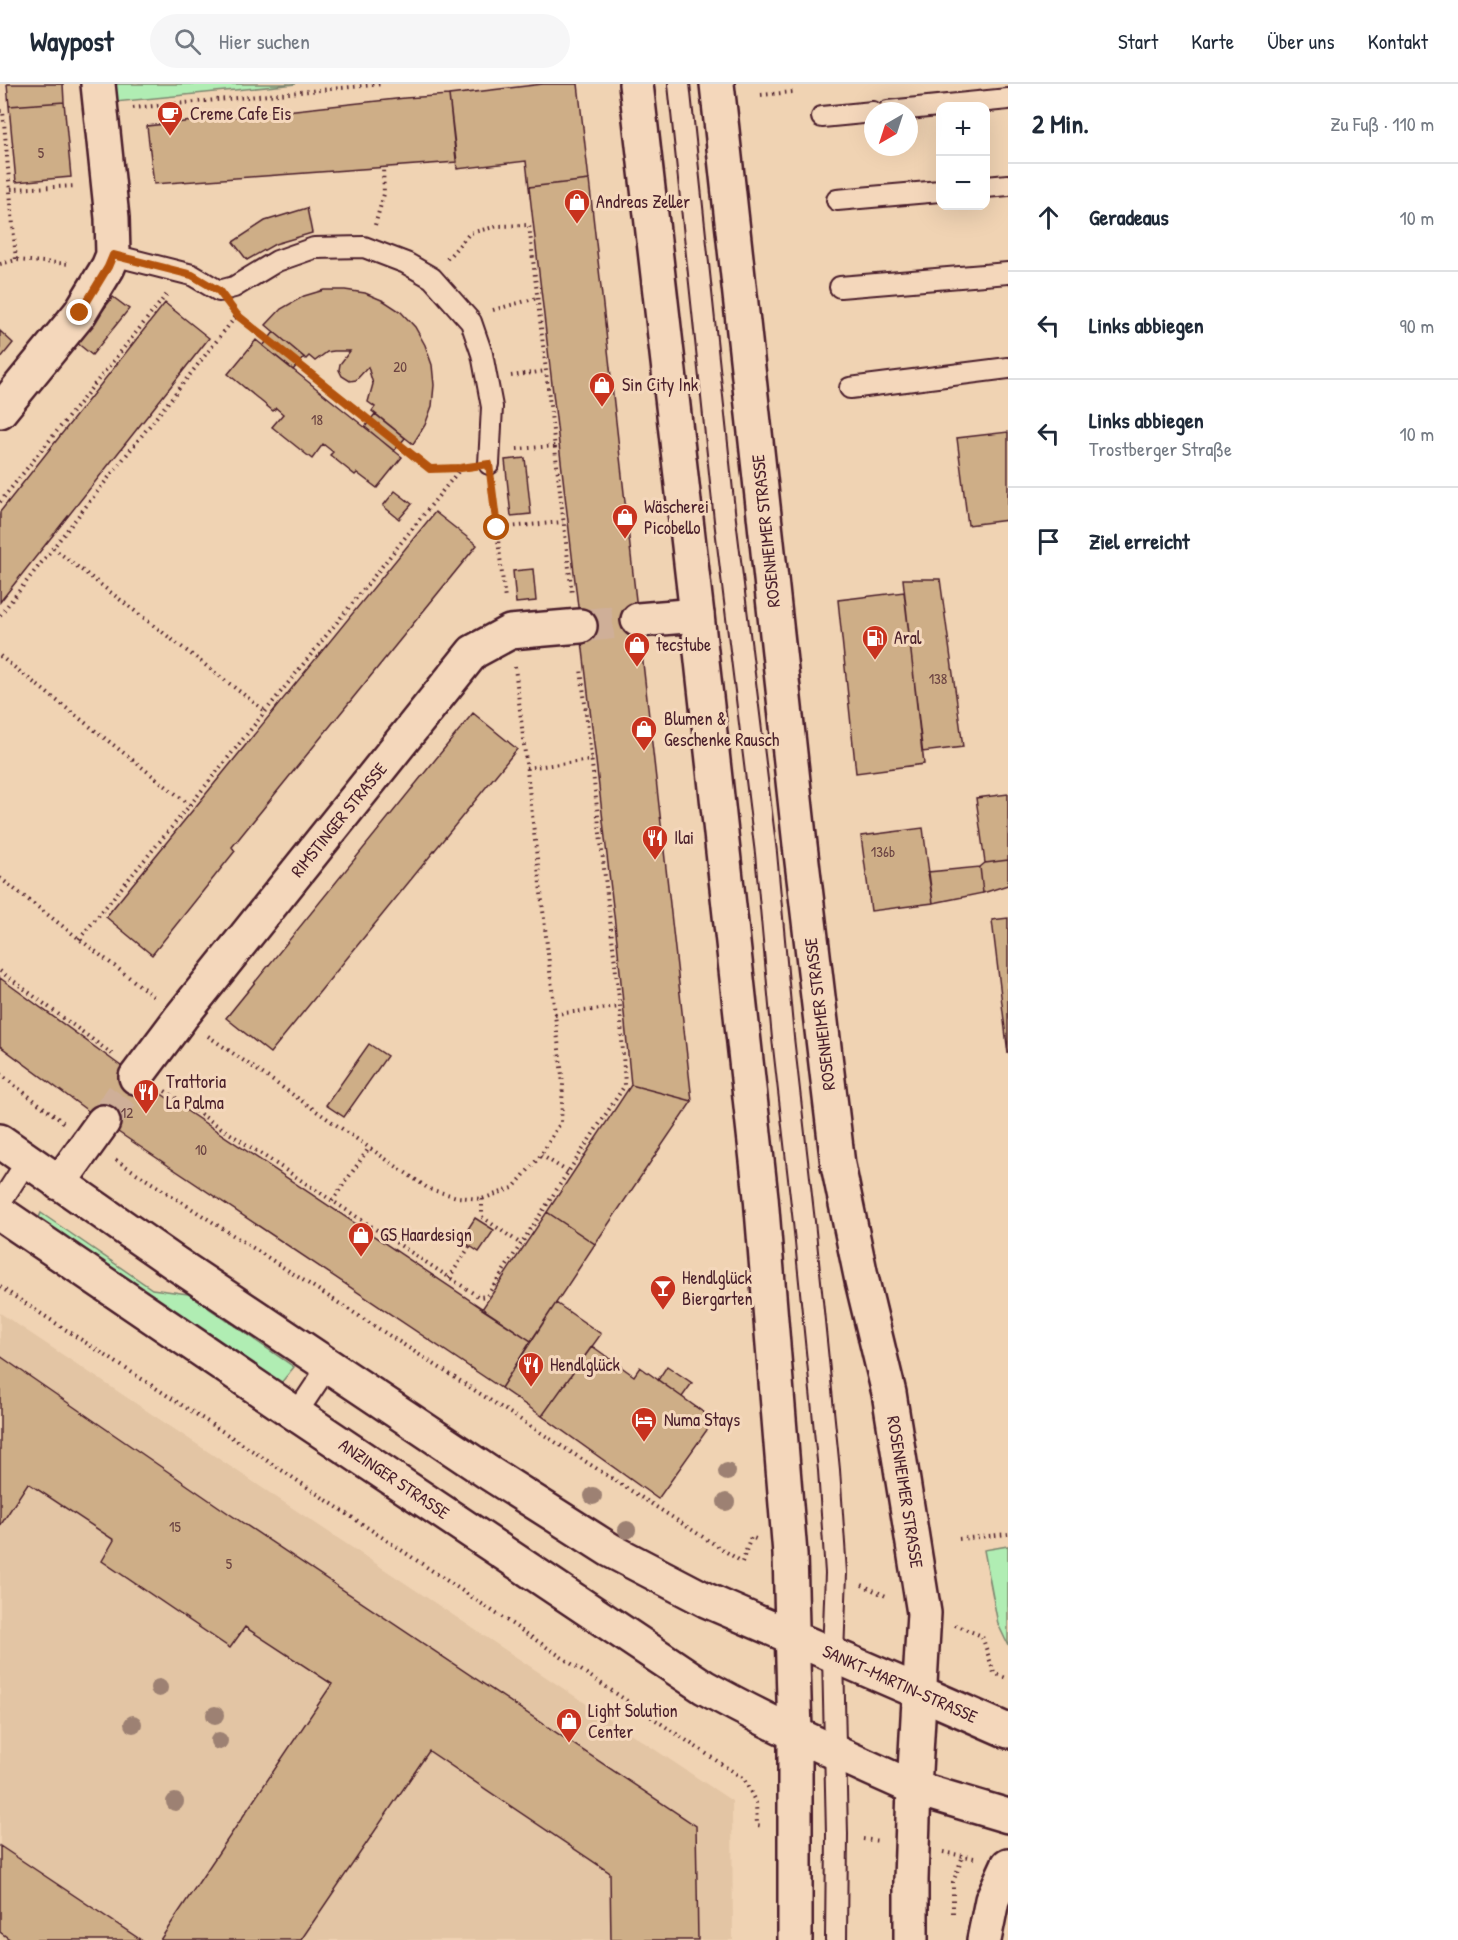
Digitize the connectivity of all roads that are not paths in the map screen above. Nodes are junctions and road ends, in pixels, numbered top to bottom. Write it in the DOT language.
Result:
graph roads {
  1 [pos="636,84"];
  2 [pos="679,84"];
  3 [pos="717,84"];
  4 [pos="100,98"];
  5 [pos="1008,99"];
  6 [pos="918,108"];
  7 [pos="864,113"];
  8 [pos="822,117"];
  9 [pos="1008,185"];
  10 [pos="990,187"];
  11 [pos="936,191"];
  12 [pos="837,200"];
  13 [pos="110,261"];
  14 [pos="1008,273"];
  15 [pos="840,287"];
  16 [pos="1008,368"];
  17 [pos="850,388"];
  18 [pos="0,411"];
  19 [pos="489,458"];
  20 [pos="697,615"];
  21 [pos="638,620"];
  22 [pos="580,626"];
  23 [pos="137,1076"];
  24 [pos="96,1132"];
  25 [pos="0,1141"];
  26 [pos="27,1161"];
  27 [pos="59,1183"];
  28 [pos="0,1203"];
  29 [pos="0,1213"];
  30 [pos="328,1366"];
  31 [pos="296,1414"];
  32 [pos="792,1637"];
  33 [pos="833,1655"];
  34 [pos="919,1692"];
  35 [pos="1008,1731"];
  36 [pos="795,1734"];
  37 [pos="835,1752"];
  38 [pos="914,1788"];
  39 [pos="1008,1816"];
  40 [pos="1008,1865"];
  41 [pos="795,1940"];
  42 [pos="836,1940"];
  43 [pos="911,1940"];
  44 [pos="984,1940"];
  1 -- 20 [label="main road"];
  2 -- 33 [label="lane, ROSENHEIMER STRASSE"];
  3 -- 34 [label="main road, ROSENHEIMER STRASSE"];
  4 -- 13 [label="main road"];
  5 -- 6 [label="lane"];
  7 -- 8 [label="lane"];
  9 -- 10 [label="lane"];
  11 -- 12 [label="lane"];
  13 -- 18 [label="main road"];
  13 -- 19 [label="lane"];
  14 -- 15 [label="lane"];
  16 -- 17 [label="lane"];
  20 -- 21 [label="main road"];
  20 -- 32 [label="main road"];
  22 -- 23 [label="main road, RIMSTINGER STRASSE"];
  24 -- 27 [label="main road"];
  25 -- 26 [label="main road"];
  26 -- 27 [label="main road"];
  26 -- 28 [label="lane"];
  27 -- 30 [label="main road"];
  29 -- 31 [label="main road, ANZINGER STRASSE"];
  30 -- 31 [label="lane"];
  30 -- 32 [label="main road"];
  31 -- 36 [label="main road, ANZINGER STRASSE"];
  32 -- 33 [label="main road, SANKT-MARTIN-STRASSE"];
  32 -- 36 [label="main road"];
  33 -- 34 [label="main road, SANKT-MARTIN-STRASSE"];
  33 -- 37 [label="lane, ROSENHEIMER STRASSE"];
  34 -- 35 [label="main road, SANKT-MARTIN-STRASSE"];
  34 -- 38 [label="main road, ROSENHEIMER STRASSE"];
  36 -- 37 [label="main road"];
  36 -- 41 [label="main road"];
  37 -- 38 [label="main road"];
  37 -- 42 [label="lane, ROSENHEIMER STRASSE"];
  38 -- 39 [label="main road"];
  38 -- 43 [label="main road, ROSENHEIMER STRASSE"];
  40 -- 44 [label="main road"];
}
